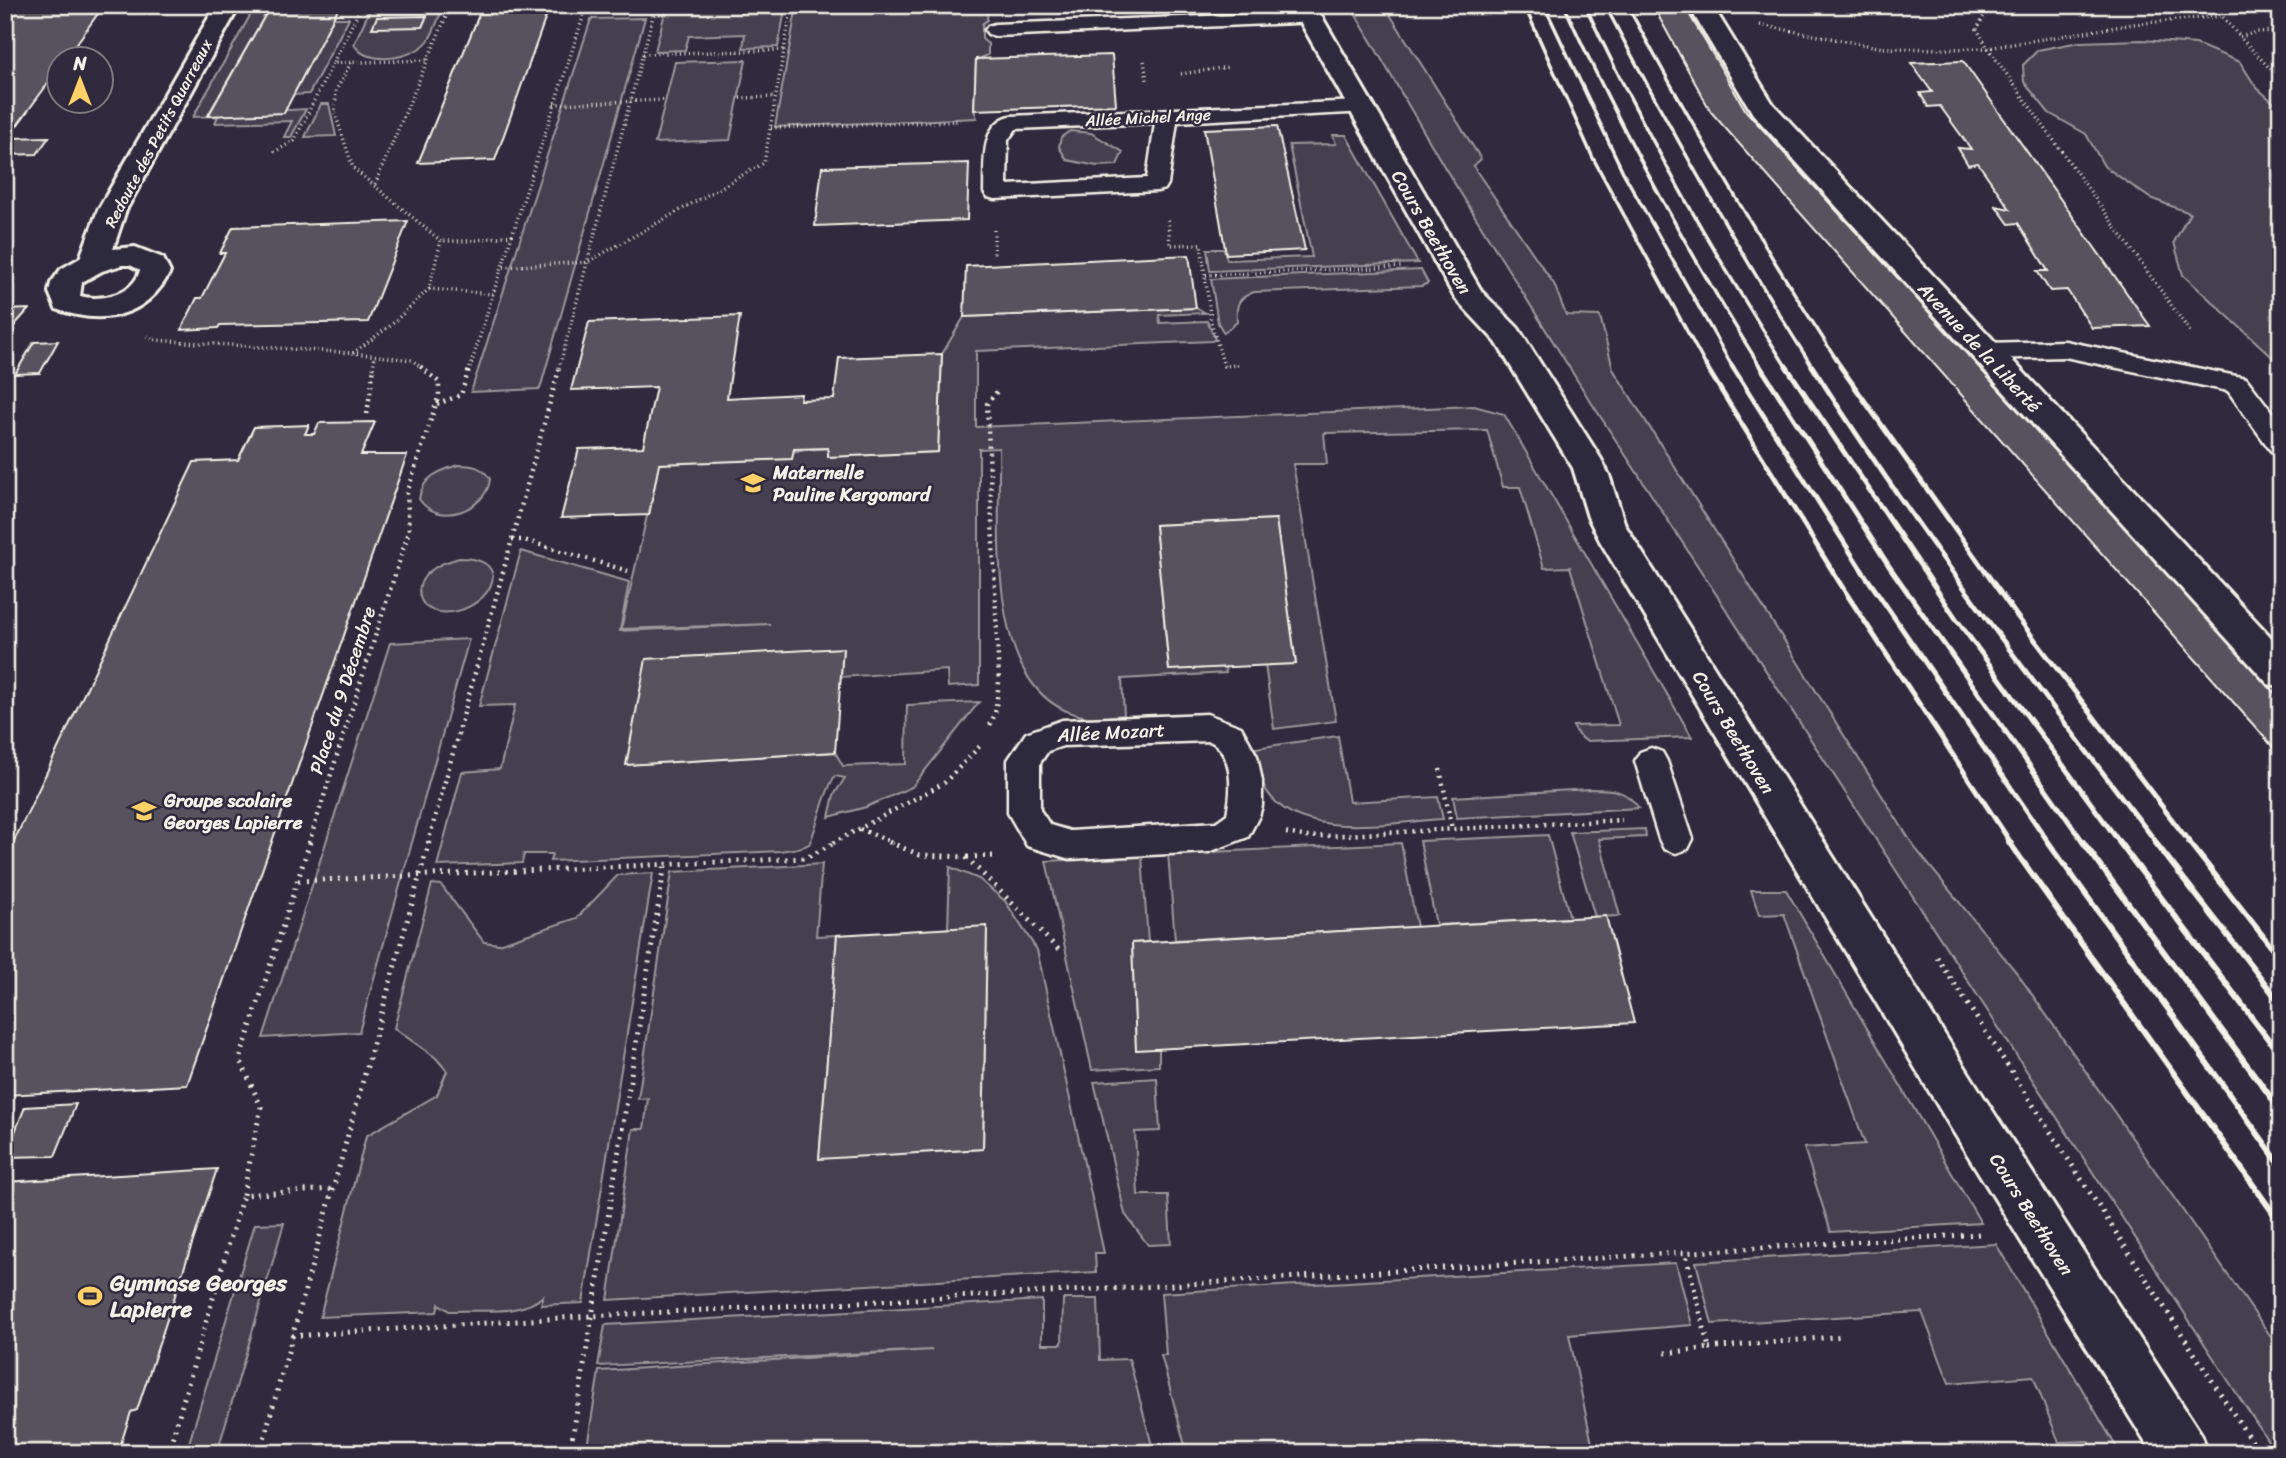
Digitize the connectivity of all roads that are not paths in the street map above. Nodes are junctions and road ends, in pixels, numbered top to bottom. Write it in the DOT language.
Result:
graph roads {
  1 [pos="228,5"];
  2 [pos="1700,5"];
  3 [pos="1307,12"];
  4 [pos="995,30"];
  5 [pos="1360,107"];
  6 [pos="1167,116"];
  7 [pos="93,263"];
  8 [pos="1984,351"];
  9 [pos="2281,443"];
  10 [pos="2281,673"];
  11 [pos="1651,761"];
  12 [pos="1239,824"];
  13 [pos="1676,839"];
  14 [pos="2182,1453"];
  1 -- 7 [label="street, Redoute des Petits Quarreaux"];
  2 -- 8 [label="street, Avenue de la Liberté"];
  3 -- 4 [label="lane"];
  3 -- 5 [label="street, Cours Beethoven"];
  5 -- 6 [label="lane, Allée Michel Ange"];
  5 -- 14 [label="street, Cours Beethoven"];
  6 -- 6 [label="lane, Allée Michel Ange"];
  7 -- 7 [label="street, Redoute des Petits Quarreaux"];
  8 -- 9 [label="lane"];
  8 -- 10 [label="street, Avenue de la Liberté"];
  11 -- 13 [label="lane"];
  12 -- 12 [label="lane, Allée Mozart"];
}
